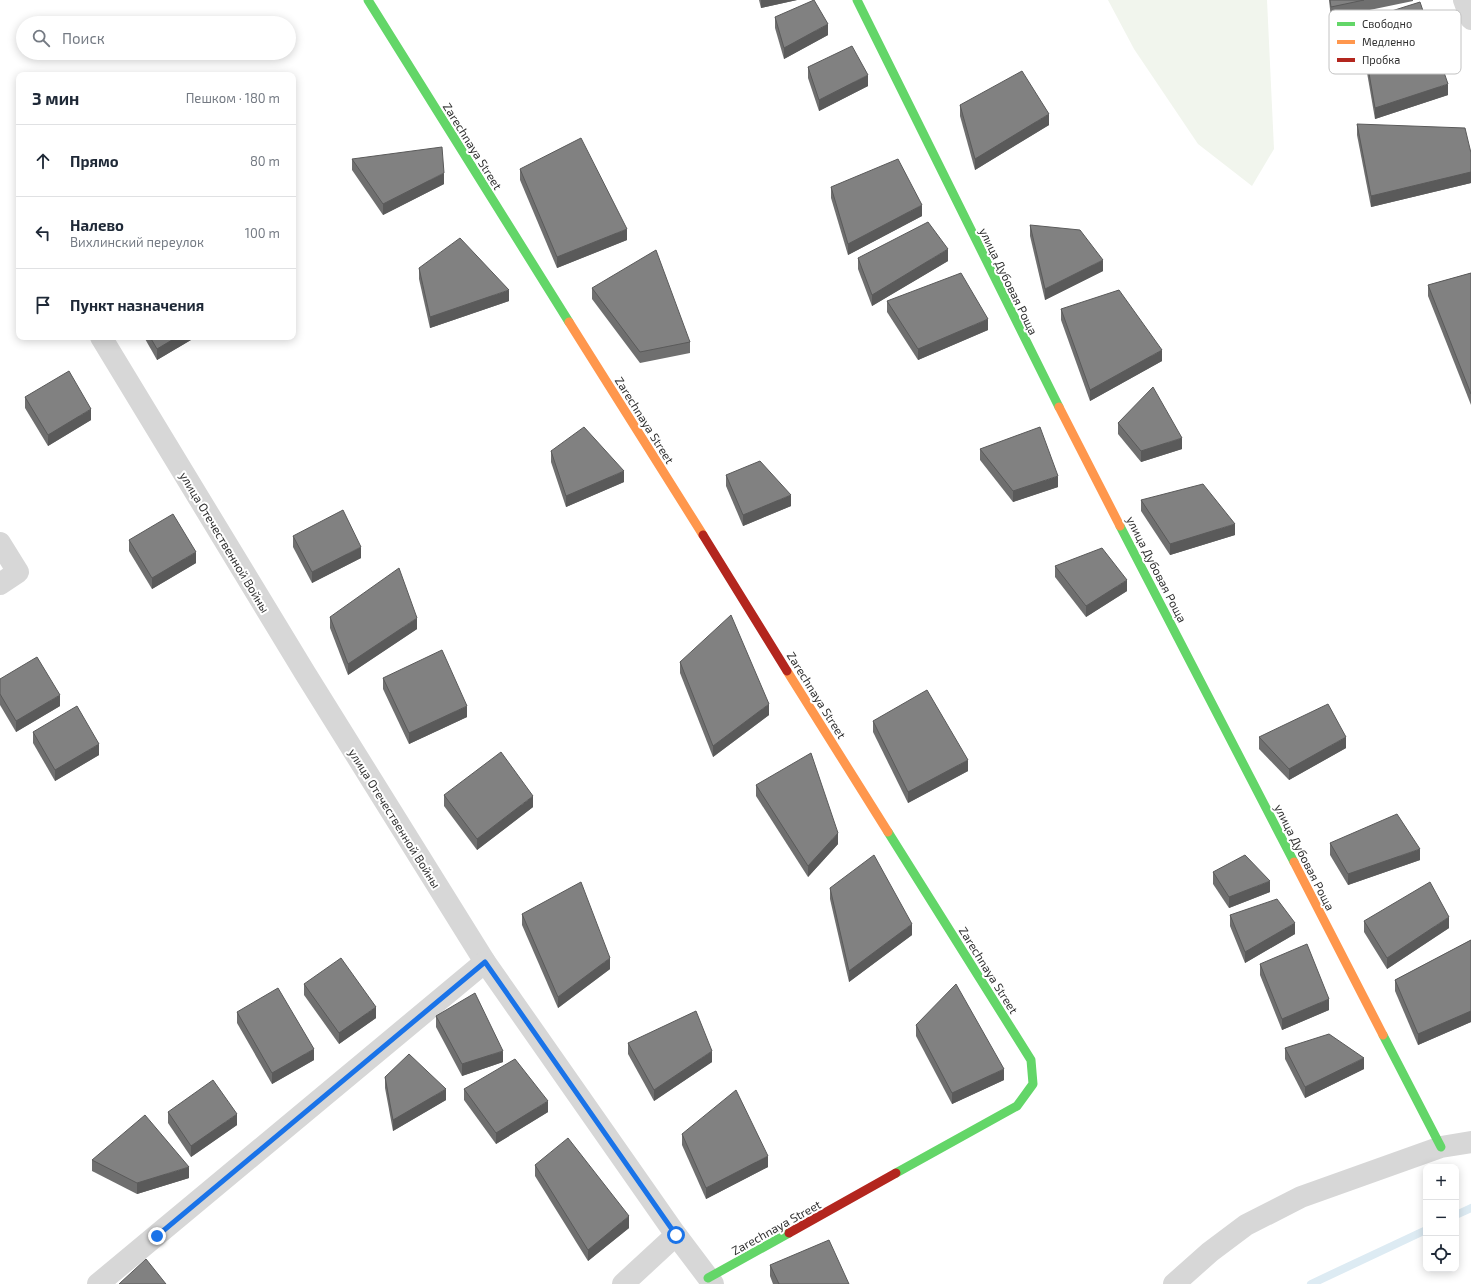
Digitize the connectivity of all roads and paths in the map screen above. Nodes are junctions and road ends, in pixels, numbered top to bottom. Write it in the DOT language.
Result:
graph roads {
  1 [pos="368,0"];
  2 [pos="857,0"];
  3 [pos="1464,0"];
  4 [pos="1471,19"];
  5 [pos="103,340"];
  6 [pos="0,543"];
  7 [pos="0,584"];
  8 [pos="485,962"];
  9 [pos="1471,1142"];
  10 [pos="1441,1147"];
  11 [pos="676,1235"];
  12 [pos="711,1281"];
  13 [pos="98,1284"];
  14 [pos="623,1284"];
  15 [pos="1174,1284"];
  1 -- 12 [label="street, Zarechnaya Street"];
  2 -- 10 [label="street, улица Дубовая Роща"];
  3 -- 4 [label="street"];
  5 -- 8 [label="street, улица Отечественной Войны"];
  6 -- 7 [label="street"];
  8 -- 11 [label="street, улица Отечественной Войны"];
  8 -- 13 [label="street"];
  9 -- 10 [label="street"];
  10 -- 15 [label="street"];
  11 -- 12 [label="street, улица Отечественной Войны"];
  11 -- 14 [label="street"];
}
